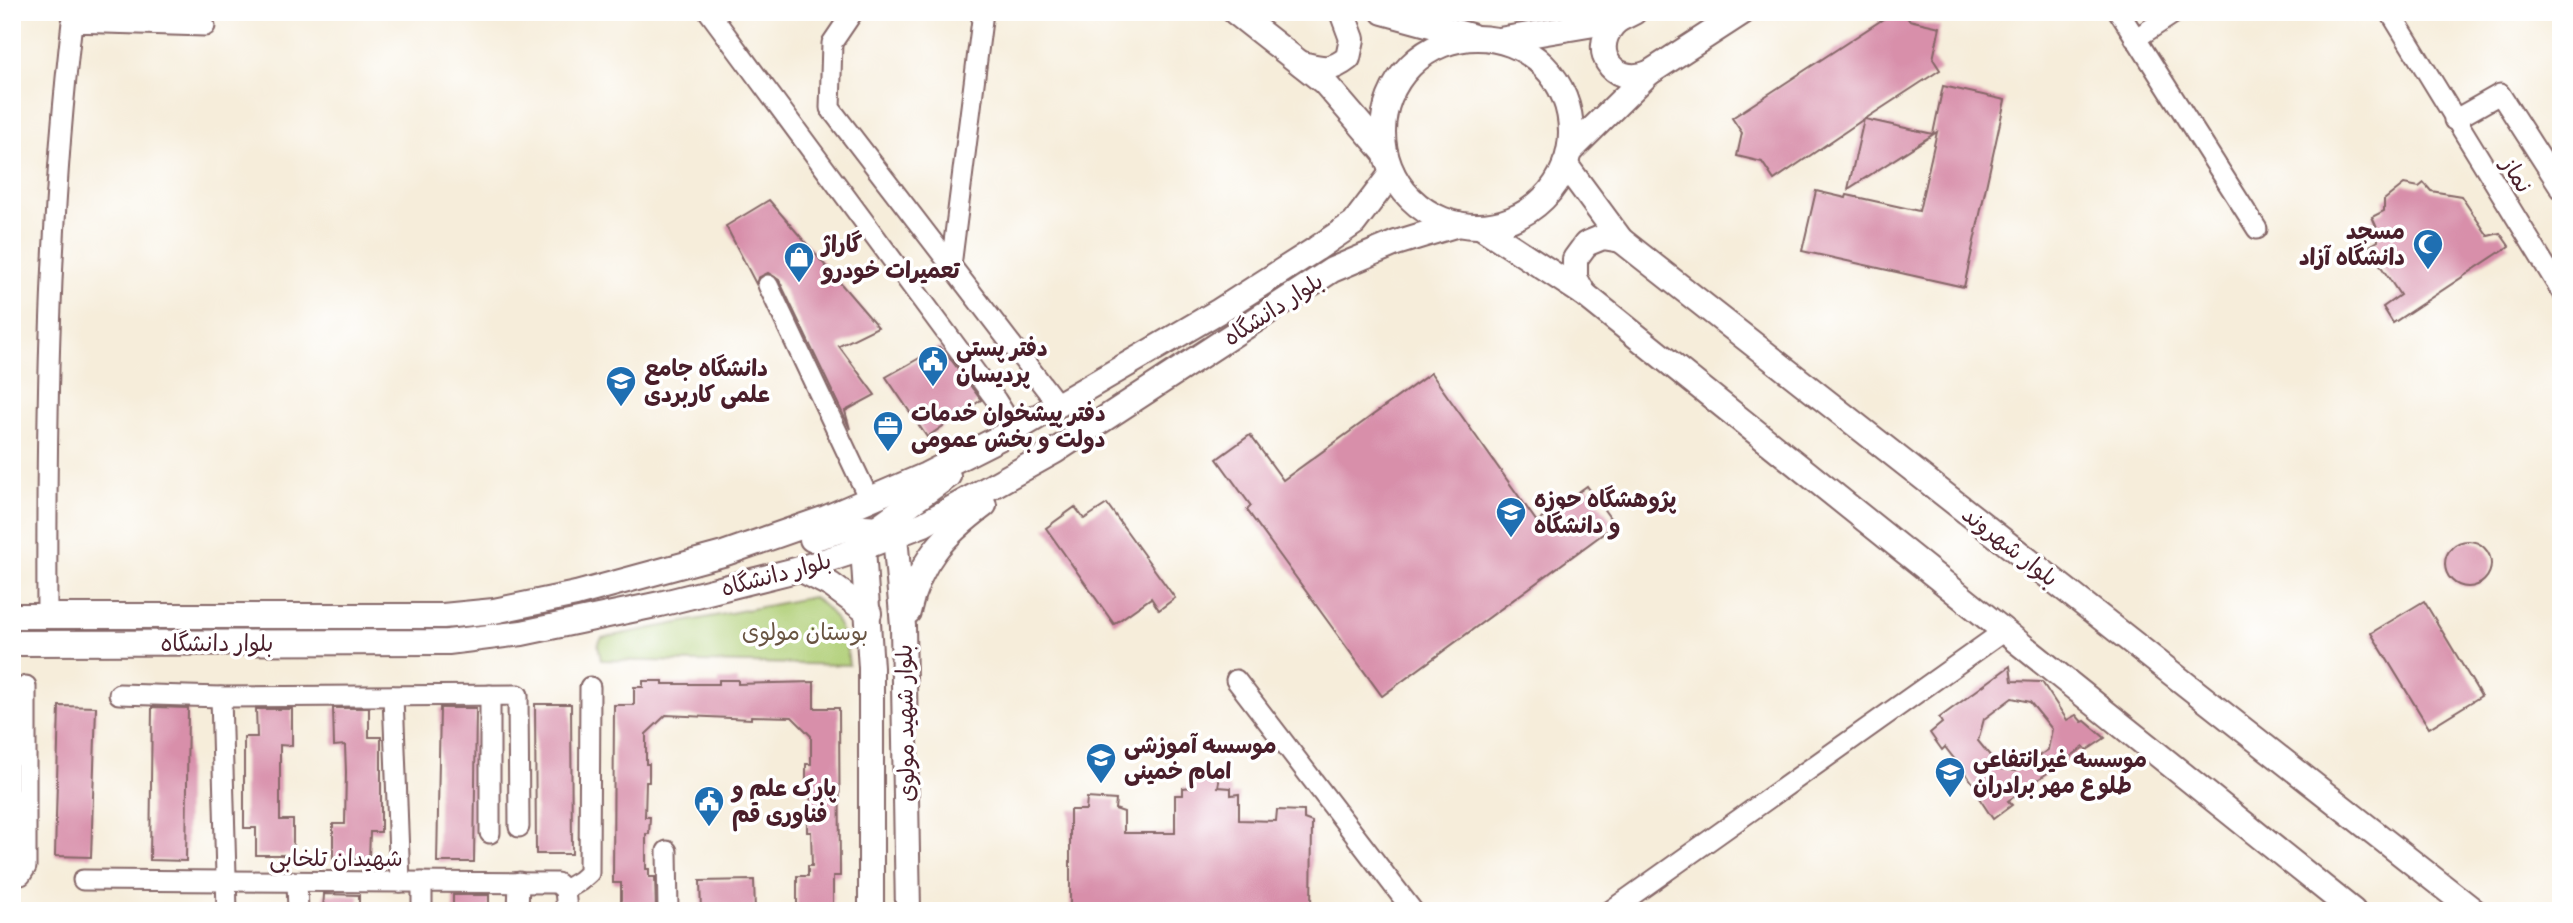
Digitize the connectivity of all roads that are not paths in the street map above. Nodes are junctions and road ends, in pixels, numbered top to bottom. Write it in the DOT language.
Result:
graph roads {
  1 [pos="709,12"];
  2 [pos="853,12"];
  3 [pos="983,12"];
  4 [pos="1235,12"];
  5 [pos="1342,12"];
  6 [pos="1382,12"];
  7 [pos="1743,12"];
  8 [pos="2119,12"];
  9 [pos="2176,12"];
  10 [pos="2390,12"];
  11 [pos="1626,16"];
  12 [pos="205,26"];
  13 [pos="1487,38"];
  14 [pos="2135,39"];
  15 [pos="1302,64"];
  16 [pos="1649,73"];
  17 [pos="2454,120"];
  18 [pos="1567,158"];
  19 [pos="1389,163"];
  20 [pos="2561,188"];
  21 [pos="1469,225"];
  22 [pos="2257,229"];
  23 [pos="1621,240"];
  24 [pos="951,266"];
  25 [pos="768,285"];
  26 [pos="2561,291"];
  27 [pos="1584,294"];
  28 [pos="1058,405"];
  29 [pos="1015,430"];
  30 [pos="982,447"];
  31 [pos="1055,451"];
  32 [pos="869,499"];
  33 [pos="886,532"];
  34 [pos="768,540"];
  35 [pos="863,548"];
  36 [pos="800,569"];
  37 [pos="901,584"];
  38 [pos="868,604"];
  39 [pos="12,616"];
  40 [pos="47,616"];
  41 [pos="903,625"];
  42 [pos="2004,631"];
  43 [pos="12,643"];
  44 [pos="1236,680"];
  45 [pos="26,686"];
  46 [pos="590,687"];
  47 [pos="119,694"];
  48 [pos="393,695"];
  49 [pos="491,695"];
  50 [pos="221,696"];
  51 [pos="519,827"];
  52 [pos="489,833"];
  53 [pos="667,851"];
  54 [pos="12,875"];
  55 [pos="83,880"];
  56 [pos="228,882"];
  57 [pos="297,882"];
  58 [pos="400,882"];
  59 [pos="422,882"];
  60 [pos="519,882"];
  61 [pos="565,890"];
  62 [pos="228,911"];
  63 [pos="298,911"];
  64 [pos="422,911"];
  65 [pos="518,911"];
  66 [pos="567,911"];
  67 [pos="668,911"];
  68 [pos="871,911"];
  69 [pos="908,911"];
  70 [pos="1413,911"];
  71 [pos="1610,911"];
  72 [pos="2353,911"];
  73 [pos="2474,911"];
  1 -- 29 [label="street"];
  2 -- 24 [label="street"];
  3 -- 24 [label="street"];
  4 -- 15 [label="main road"];
  5 -- 15 [label="main road"];
  6 -- 13 [label="main road"];
  7 -- 16 [label="main road"];
  8 -- 14 [label="street"];
  9 -- 14 [label="street"];
  10 -- 17 [label="street, نماز"];
  11 -- 13 [label="main road"];
  11 -- 16 [label="main road"];
  12 -- 40 [label="street"];
  13 -- 18 [label="main road"];
  13 -- 19 [label="main road"];
  14 -- 22 [label="street"];
  15 -- 19 [label="main road"];
  16 -- 18 [label="main road"];
  17 -- 20 [label="street, نماز"];
  17 -- 26 [label="street, نماز"];
  18 -- 21 [label="main road"];
  18 -- 23 [label="main road, بلوار شهروند"];
  19 -- 21 [label="main road"];
  19 -- 28 [label="main road, بلوار دانشگاه"];
  21 -- 27 [label="main road"];
  21 -- 31 [label="main road, بلوار دانشگاه"];
  23 -- 27 [label="main road"];
  23 -- 73 [label="main road, بلوار شهروند"];
  24 -- 28 [label="street"];
  25 -- 32 [label="street"];
  27 -- 42 [label="main road"];
  28 -- 29 [label="main road, بلوار دانشگاه"];
  29 -- 30 [label="main road, بلوار دانشگاه"];
  30 -- 32 [label="main road, بلوار دانشگاه"];
  30 -- 33 [label="main road"];
  31 -- 33 [label="main road, بلوار دانشگاه"];
  31 -- 41 [label="main road"];
  32 -- 34 [label="main road, بلوار دانشگاه"];
  33 -- 34 [label="main road"];
  33 -- 35 [label="main road, بلوار دانشگاه"];
  33 -- 37 [label="main road, بلوار شهید مولوی"];
  34 -- 40 [label="main road, بلوار دانشگاه"];
  35 -- 36 [label="main road, بلوار دانشگاه"];
  35 -- 38 [label="main road, بلوار شهید مولوی"];
  36 -- 38 [label="main road"];
  36 -- 43 [label="main road, بلوار دانشگاه"];
  37 -- 38 [label="main road"];
  37 -- 41 [label="main road, بلوار شهید مولوی"];
  38 -- 68 [label="main road, بلوار شهید مولوی"];
  39 -- 40 [label="main road, بلوار دانشگاه"];
  41 -- 69 [label="main road, بلوار شهید مولوی"];
  42 -- 71 [label="street"];
  42 -- 72 [label="main road"];
  44 -- 70 [label="street"];
  45 -- 54 [label="street"];
  46 -- 61 [label="street"];
  47 -- 50 [label="street"];
  48 -- 49 [label="street"];
  48 -- 50 [label="street"];
  48 -- 58 [label="street"];
  49 -- 51 [label="street"];
  49 -- 52 [label="street"];
  50 -- 56 [label="street"];
  53 -- 67 [label="street"];
  55 -- 56 [label="street, شهیدان تلخابی"];
  56 -- 57 [label="street, شهیدان تلخابی"];
  56 -- 62 [label="street"];
  57 -- 58 [label="street, شهیدان تلخابی"];
  57 -- 63 [label="street"];
  58 -- 59 [label="street, شهیدان تلخابی"];
  59 -- 60 [label="street, شهیدان تلخابی"];
  59 -- 64 [label="street"];
  60 -- 61 [label="street, شهیدان تلخابی"];
  60 -- 65 [label="street"];
  61 -- 66 [label="street"];
}
